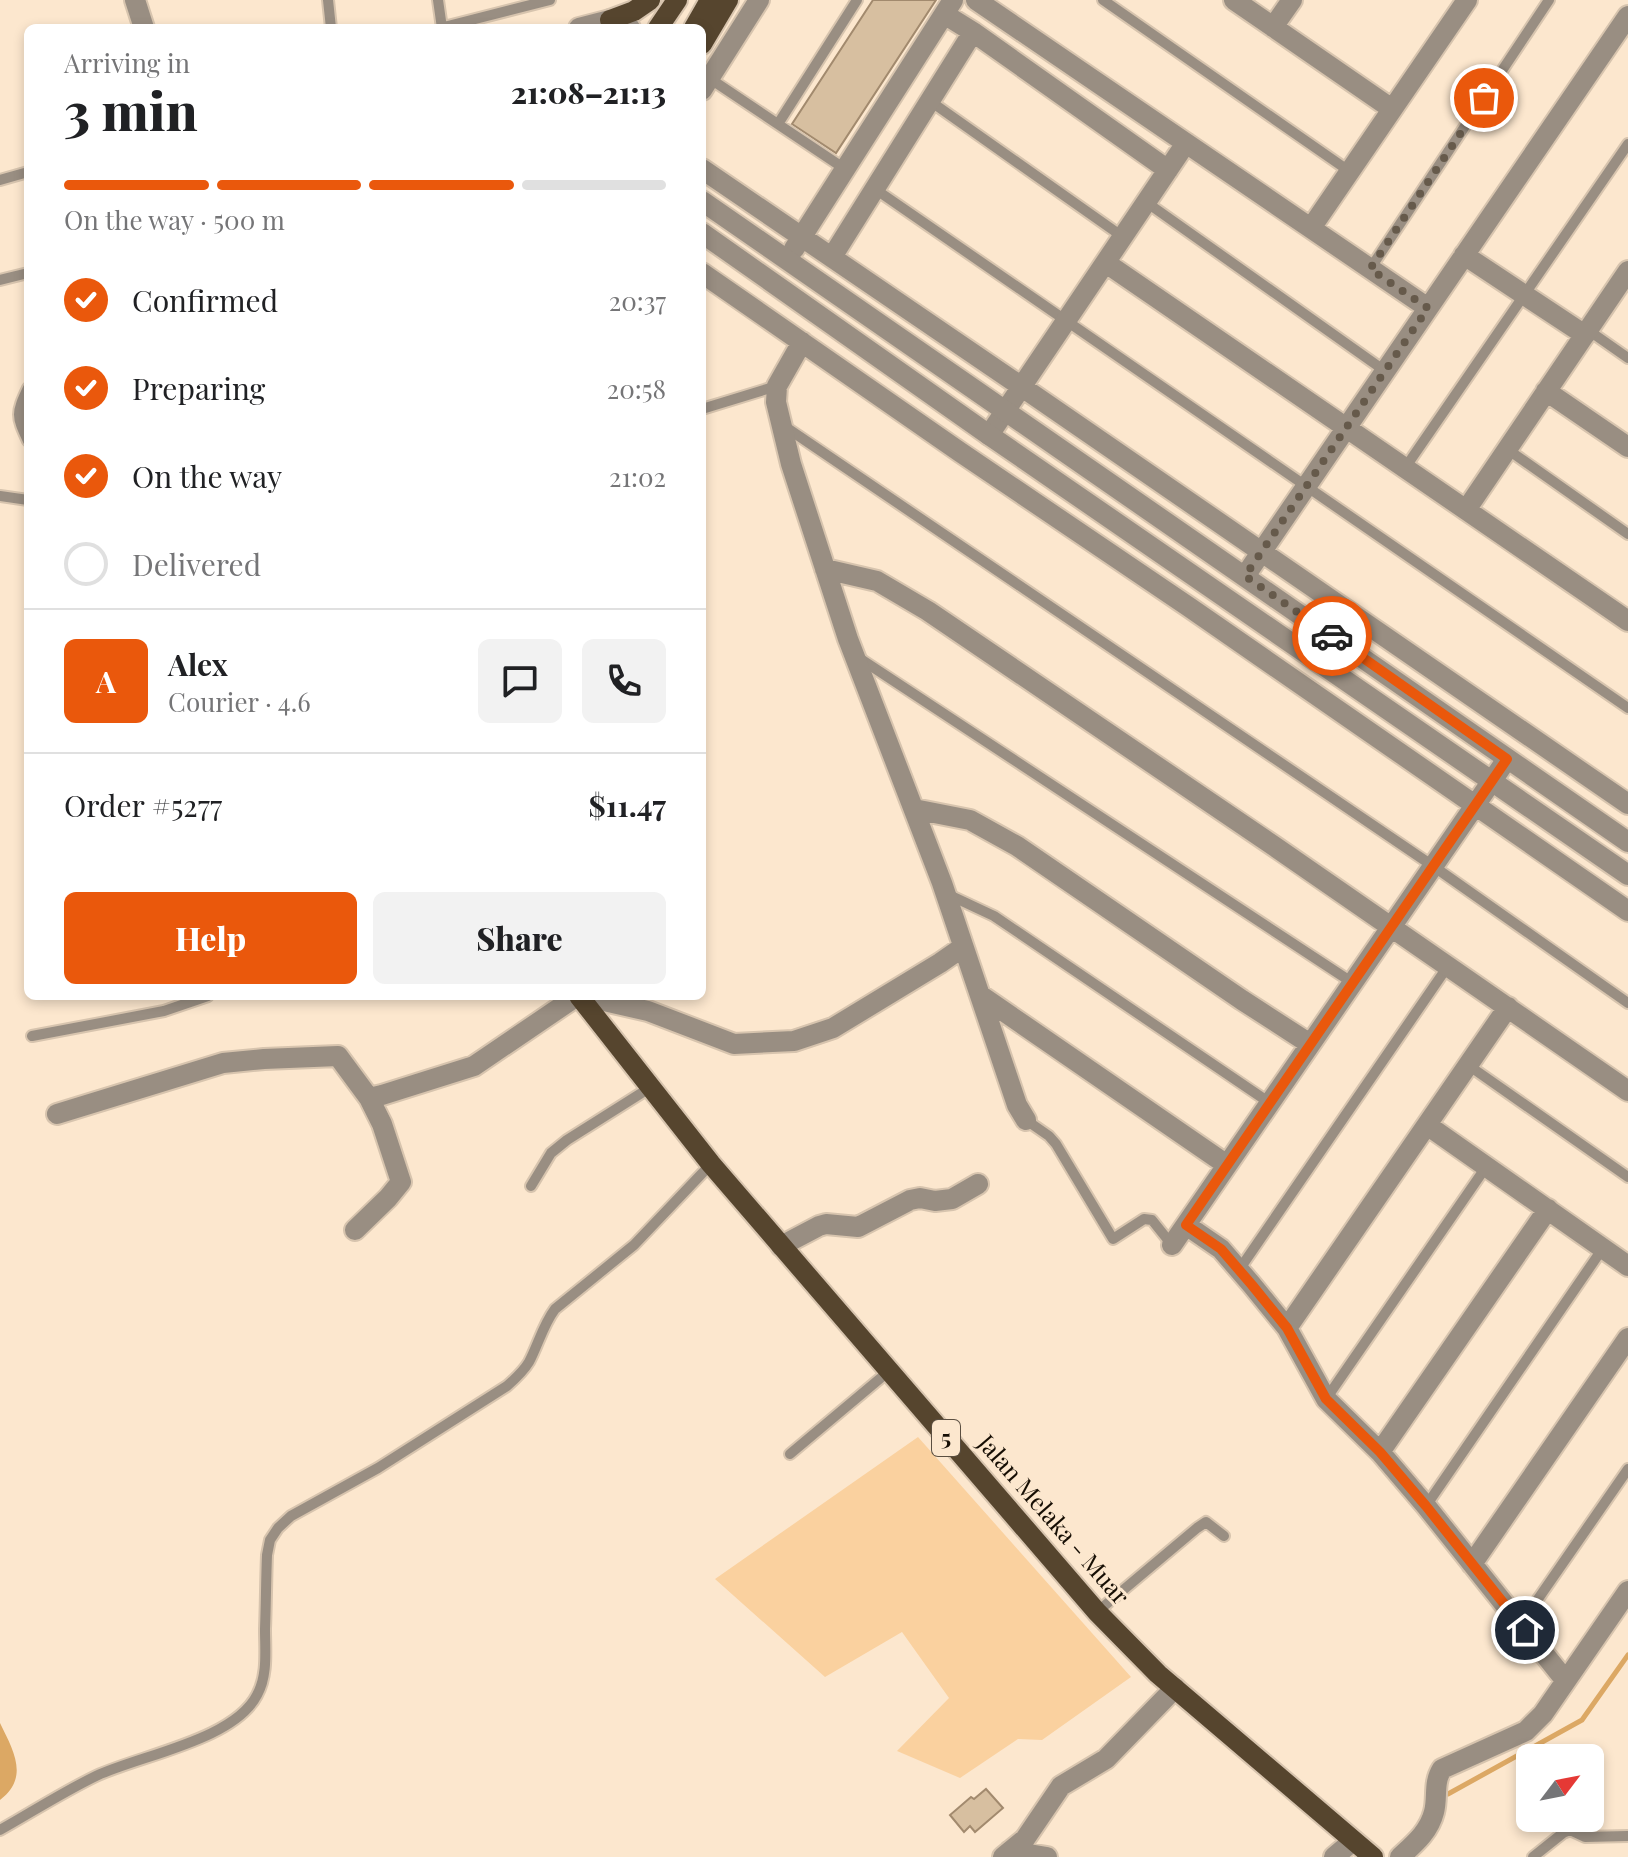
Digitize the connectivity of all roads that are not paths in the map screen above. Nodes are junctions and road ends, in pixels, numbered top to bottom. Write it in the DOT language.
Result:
graph roads {
  1 [pos="135,0"];
  2 [pos="328,0"];
  3 [pos="438,0"];
  4 [pos="550,0"];
  5 [pos="650,0"];
  6 [pos="677,0"];
  7 [pos="710,0"];
  8 [pos="728,0"];
  9 [pos="759,0"];
  10 [pos="857,0"];
  11 [pos="976,0"];
  12 [pos="1103,0"];
  13 [pos="1234,0"];
  14 [pos="1292,0"];
  15 [pos="1467,0"];
  16 [pos="1549,0"];
  17 [pos="948,7"];
  18 [pos="1628,16"];
  19 [pos="143,24"];
  20 [pos="331,24"];
  21 [pos="441,24"];
  22 [pos="457,24"];
  23 [pos="620,24"];
  24 [pos="661,24"];
  25 [pos="696,24"];
  26 [pos="1273,27"];
  27 [pos="973,32"];
  28 [pos="706,37"];
  29 [pos="706,84"];
  30 [pos="930,101"];
  31 [pos="1392,109"];
  32 [pos="778,124"];
  33 [pos="1186,143"];
  34 [pos="1628,144"];
  35 [pos="845,169"];
  36 [pos="1168,170"];
  37 [pos="1349,171"];
  38 [pos="706,172"];
  39 [pos="24,173"];
  40 [pos="0,180"];
  41 [pos="875,189"];
  42 [pos="1146,202"];
  43 [pos="706,204"];
  44 [pos="1311,228"];
  45 [pos="706,236"];
  46 [pos="802,237"];
  47 [pos="1123,237"];
  48 [pos="1464,255"];
  49 [pos="832,257"];
  50 [pos="787,258"];
  51 [pos="1106,263"];
  52 [pos="1370,269"];
  53 [pos="1628,272"];
  54 [pos="24,274"];
  55 [pos="706,276"];
  56 [pos="0,280"];
  57 [pos="1524,295"];
  58 [pos="803,304"];
  59 [pos="1428,308"];
  60 [pos="1066,321"];
  61 [pos="1586,332"];
  62 [pos="794,336"];
  63 [pos="1628,358"];
  64 [pos="1385,371"];
  65 [pos="777,386"];
  66 [pos="1022,387"];
  67 [pos="1546,391"];
  68 [pos="24,398"];
  69 [pos="706,408"];
  70 [pos="1006,410"];
  71 [pos="781,424"];
  72 [pos="1346,428"];
  73 [pos="24,432"];
  74 [pos="989,435"];
  75 [pos="1628,447"];
  76 [pos="1507,449"];
  77 [pos="1405,468"];
  78 [pos="1306,486"];
  79 [pos="0,496"];
  80 [pos="24,499"];
  81 [pos="1466,510"];
  82 [pos="1628,534"];
  83 [pos="1261,552"];
  84 [pos="825,569"];
  85 [pos="1245,576"];
  86 [pos="1628,621"];
  87 [pos="854,655"];
  88 [pos="1628,708"];
  89 [pos="1507,759"];
  90 [pos="1491,781"];
  91 [pos="1476,804"];
  92 [pos="1628,804"];
  93 [pos="914,809"];
  94 [pos="1628,842"];
  95 [pos="1433,866"];
  96 [pos="1628,875"];
  97 [pos="945,893"];
  98 [pos="1628,911"];
  99 [pos="1391,927"];
  100 [pos="963,947"];
  101 [pos="1448,966"];
  102 [pos="1353,983"];
  103 [pos="980,995"];
  104 [pos="186,1000"];
  105 [pos="574,1000"];
  106 [pos="583,1000"];
  107 [pos="598,1000"];
  108 [pos="1628,1003"];
  109 [pos="1508,1007"];
  110 [pos="32,1036"];
  111 [pos="1310,1044"];
  112 [pos="1468,1065"];
  113 [pos="651,1087"];
  114 [pos="1628,1091"];
  115 [pos="369,1098"];
  116 [pos="1270,1103"];
  117 [pos="57,1114"];
  118 [pos="1026,1120"];
  119 [pos="1427,1125"];
  120 [pos="711,1164"];
  121 [pos="1227,1165"];
  122 [pos="1486,1167"];
  123 [pos="1628,1177"];
  124 [pos="978,1184"];
  125 [pos="531,1186"];
  126 [pos="1548,1209"];
  127 [pos="1186,1225"];
  128 [pos="355,1230"];
  129 [pos="1172,1245"];
  130 [pos="781,1246"];
  131 [pos="1603,1248"];
  132 [pos="1628,1266"];
  133 [pos="1239,1270"];
  134 [pos="1287,1328"];
  135 [pos="1628,1338"];
  136 [pos="889,1371"];
  137 [pos="1326,1399"];
  138 [pos="1380,1452"];
  139 [pos="790,1454"];
  140 [pos="1628,1469"];
  141 [pos="1426,1506"];
  142 [pos="1224,1536"];
  143 [pos="1472,1564"];
  144 [pos="1628,1591"];
  145 [pos="1097,1612"];
  146 [pos="1520,1625"];
  147 [pos="1565,1680"];
  148 [pos="1175,1688"];
  149 [pos="0,1830"];
  150 [pos="1628,1836"];
  151 [pos="1353,1841"];
  152 [pos="1007,1854"];
  153 [pos="1047,1857"];
  154 [pos="1334,1857"];
  155 [pos="1373,1857"];
  156 [pos="1400,1857"];
  157 [pos="1533,1857"];
  1 -- 19 [label="street"];
  2 -- 20 [label="lane"];
  3 -- 21 [label="lane"];
  4 -- 22 [label="lane"];
  5 -- 23 [label="main road"];
  6 -- 24 [label="main road"];
  7 -- 25 [label="main road"];
  8 -- 28 [label="main road"];
  9 -- 29 [label="street"];
  10 -- 32 [label="lane"];
  11 -- 33 [label="street"];
  12 -- 37 [label="lane"];
  13 -- 26 [label="street"];
  14 -- 26 [label="street"];
  15 -- 31 [label="street"];
  16 -- 52 [label="lane"];
  17 -- 27 [label="street"];
  17 -- 35 [label="street"];
  18 -- 48 [label="street"];
  26 -- 31 [label="street"];
  27 -- 30 [label="street"];
  27 -- 36 [label="street"];
  29 -- 32 [label="lane"];
  30 -- 41 [label="street"];
  30 -- 47 [label="lane"];
  31 -- 37 [label="street"];
  32 -- 35 [label="lane"];
  33 -- 36 [label="street"];
  33 -- 44 [label="street"];
  34 -- 57 [label="lane"];
  35 -- 46 [label="street"];
  36 -- 42 [label="street"];
  37 -- 44 [label="street"];
  38 -- 46 [label="street"];
  39 -- 40 [label="lane"];
  41 -- 49 [label="street"];
  41 -- 60 [label="lane"];
  42 -- 47 [label="street"];
  42 -- 64 [label="lane"];
  43 -- 50 [label="street"];
  44 -- 52 [label="street"];
  45 -- 58 [label="street"];
  46 -- 49 [label="street"];
  46 -- 50 [label="street"];
  47 -- 51 [label="street"];
  48 -- 57 [label="street"];
  48 -- 59 [label="street"];
  49 -- 66 [label="street"];
  50 -- 70 [label="street"];
  51 -- 60 [label="street"];
  51 -- 72 [label="street"];
  52 -- 59 [label="street"];
  53 -- 61 [label="street"];
  54 -- 56 [label="lane"];
  55 -- 62 [label="street"];
  57 -- 61 [label="street"];
  57 -- 77 [label="lane"];
  58 -- 62 [label="street"];
  58 -- 74 [label="street"];
  59 -- 64 [label="street"];
  60 -- 66 [label="street"];
  60 -- 78 [label="lane"];
  61 -- 63 [label="lane"];
  61 -- 67 [label="street"];
  62 -- 65 [label="street"];
  62 -- 91 [label="street"];
  64 -- 72 [label="street"];
  65 -- 69 [label="lane"];
  65 -- 71 [label="street"];
  66 -- 70 [label="street"];
  66 -- 83 [label="street"];
  67 -- 75 [label="street"];
  67 -- 76 [label="street"];
  68 -- 73 [label="lane"];
  70 -- 74 [label="street"];
  70 -- 85 [label="street"];
  71 -- 84 [label="street"];
  71 -- 95 [label="lane"];
  72 -- 77 [label="street"];
  72 -- 78 [label="street"];
  74 -- 90 [label="street"];
  76 -- 81 [label="street"];
  76 -- 82 [label="lane"];
  77 -- 81 [label="street"];
  78 -- 83 [label="street"];
  78 -- 88 [label="lane"];
  79 -- 80 [label="lane"];
  81 -- 86 [label="street"];
  83 -- 85 [label="street"];
  83 -- 92 [label="street"];
  84 -- 87 [label="street"];
  84 -- 99 [label="street"];
  85 -- 89 [label="street"];
  87 -- 93 [label="street"];
  87 -- 102 [label="lane"];
  89 -- 90 [label="street"];
  89 -- 94 [label="street"];
  90 -- 91 [label="street"];
  90 -- 96 [label="street"];
  91 -- 95 [label="street"];
  91 -- 98 [label="street"];
  93 -- 97 [label="street"];
  93 -- 111 [label="street"];
  95 -- 99 [label="street"];
  95 -- 108 [label="lane"];
  97 -- 100 [label="street"];
  97 -- 116 [label="lane"];
  99 -- 101 [label="street"];
  99 -- 102 [label="street"];
  100 -- 103 [label="street"];
  100 -- 107 [label="street"];
  101 -- 109 [label="street"];
  101 -- 133 [label="lane"];
  102 -- 111 [label="street"];
  103 -- 118 [label="street"];
  103 -- 121 [label="street"];
  104 -- 110 [label="lane"];
  105 -- 115 [label="street"];
  106 -- 113 [label="main road, Jalan Melaka - Muar / 5"];
  109 -- 112 [label="street"];
  109 -- 114 [label="street"];
  111 -- 116 [label="street"];
  112 -- 119 [label="street"];
  112 -- 123 [label="lane"];
  113 -- 120 [label="main road, Jalan Melaka - Muar / 5"];
  113 -- 125 [label="lane"];
  115 -- 117 [label="street"];
  115 -- 128 [label="street"];
  116 -- 121 [label="street"];
  118 -- 129 [label="lane"];
  119 -- 122 [label="street"];
  119 -- 134 [label="street"];
  120 -- 130 [label="main road, Jalan Melaka - Muar / 5"];
  120 -- 149 [label="lane"];
  121 -- 127 [label="street"];
  122 -- 126 [label="street"];
  122 -- 137 [label="lane"];
  124 -- 130 [label="street"];
  126 -- 131 [label="street"];
  126 -- 138 [label="street"];
  127 -- 129 [label="street"];
  127 -- 133 [label="street"];
  130 -- 136 [label="main road, Jalan Melaka - Muar / 5"];
  131 -- 132 [label="street"];
  131 -- 141 [label="lane"];
  133 -- 134 [label="street"];
  134 -- 137 [label="street"];
  135 -- 143 [label="street"];
  136 -- 139 [label="lane"];
  136 -- 145 [label="main road, Jalan Melaka - Muar / 5"];
  137 -- 138 [label="street"];
  138 -- 141 [label="street"];
  140 -- 146 [label="lane"];
  141 -- 143 [label="street"];
  142 -- 145 [label="lane"];
  143 -- 146 [label="street"];
  144 -- 147 [label="street"];
  145 -- 148 [label="main road, Jalan Melaka - Muar / 5"];
  146 -- 147 [label="street"];
  147 -- 156 [label="street"];
  148 -- 151 [label="main road, Jalan Melaka - Muar / 5"];
  148 -- 152 [label="street"];
  150 -- 157 [label="lane"];
  151 -- 154 [label="street"];
  151 -- 155 [label="main road, Jalan Melaka - Muar / 5"];
  152 -- 153 [label="street"];
}
